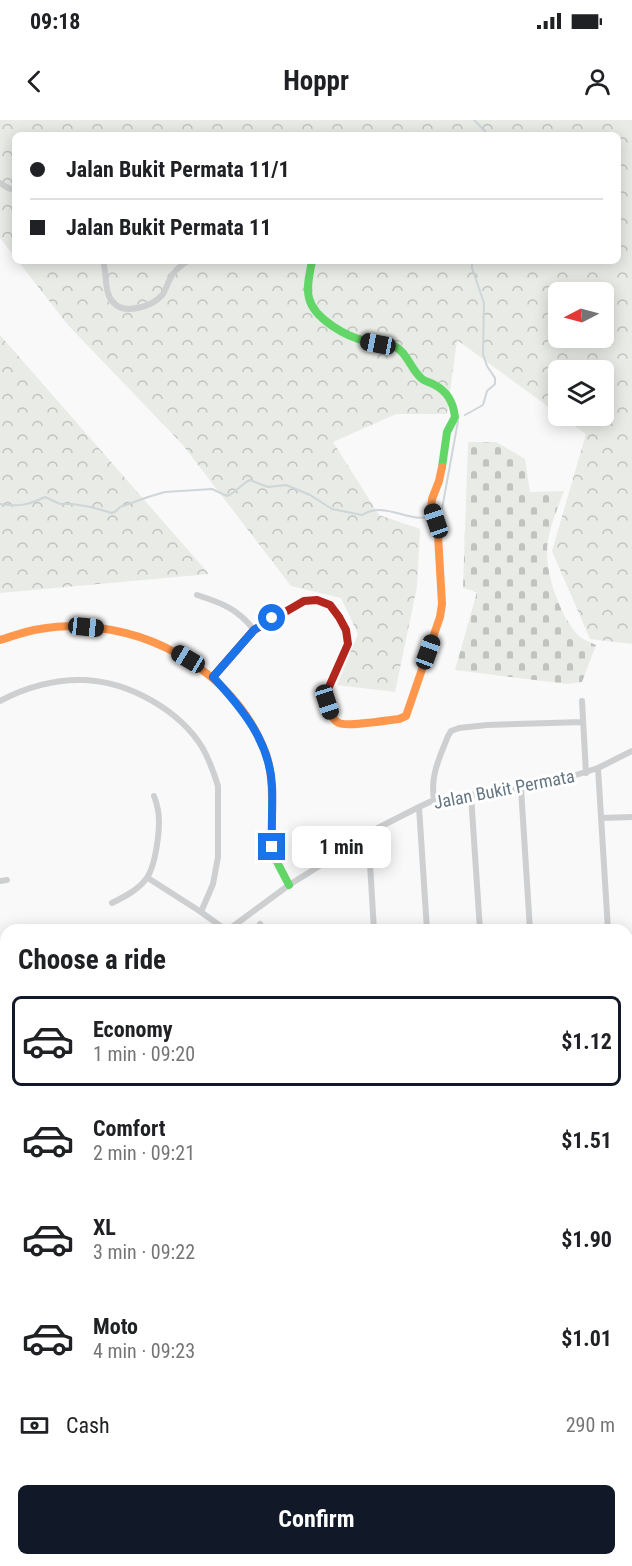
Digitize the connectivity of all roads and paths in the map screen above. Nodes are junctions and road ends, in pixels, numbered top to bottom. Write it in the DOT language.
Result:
graph roads {
  1 [pos="104,264"];
  2 [pos="183,264"];
  3 [pos="312,264"];
  4 [pos="198,595"];
  5 [pos="254,630"];
  6 [pos="0,640"];
  7 [pos="213,677"];
  8 [pos="0,700"];
  9 [pos="582,701"];
  10 [pos="583,722"];
  11 [pos="632,751"];
  12 [pos="598,768"];
  13 [pos="586,773"];
  14 [pos="521,788"];
  15 [pos="471,795"];
  16 [pos="154,796"];
  17 [pos="434,800"];
  18 [pos="419,807"];
  19 [pos="632,817"];
  20 [pos="601,818"];
  21 [pos="364,835"];
  22 [pos="148,878"];
  23 [pos="289,885"];
  24 [pos="112,903"];
  25 [pos="201,912"];
  26 [pos="218,924"];
  27 [pos="235,924"];
  28 [pos="374,924"];
  29 [pos="427,924"];
  30 [pos="480,924"];
  31 [pos="530,924"];
  32 [pos="608,924"];
  1 -- 2 [label="street"];
  3 -- 5 [label="street"];
  4 -- 5 [label="street"];
  5 -- 7 [label="street"];
  6 -- 7 [label="street"];
  7 -- 23 [label="street"];
  8 -- 25 [label="street"];
  9 -- 10 [label="street"];
  10 -- 13 [label="street"];
  10 -- 17 [label="street"];
  11 -- 12 [label="street, Jalan Bukit Permata"];
  12 -- 13 [label="street, Jalan Bukit Permata"];
  12 -- 20 [label="street"];
  13 -- 14 [label="street, Jalan Bukit Permata"];
  14 -- 15 [label="street, Jalan Bukit Permata"];
  14 -- 31 [label="street"];
  15 -- 17 [label="street, Jalan Bukit Permata"];
  15 -- 30 [label="street"];
  16 -- 22 [label="street"];
  17 -- 18 [label="street, Jalan Bukit Permata"];
  18 -- 21 [label="street, Jalan Bukit Permata"];
  18 -- 29 [label="street"];
  19 -- 20 [label="street"];
  20 -- 32 [label="street"];
  21 -- 23 [label="street, Jalan Bukit Permata"];
  21 -- 28 [label="street"];
  22 -- 24 [label="street"];
  22 -- 25 [label="street"];
  23 -- 27 [label="street, Jalan Bukit Permata"];
  25 -- 26 [label="street"];
}
